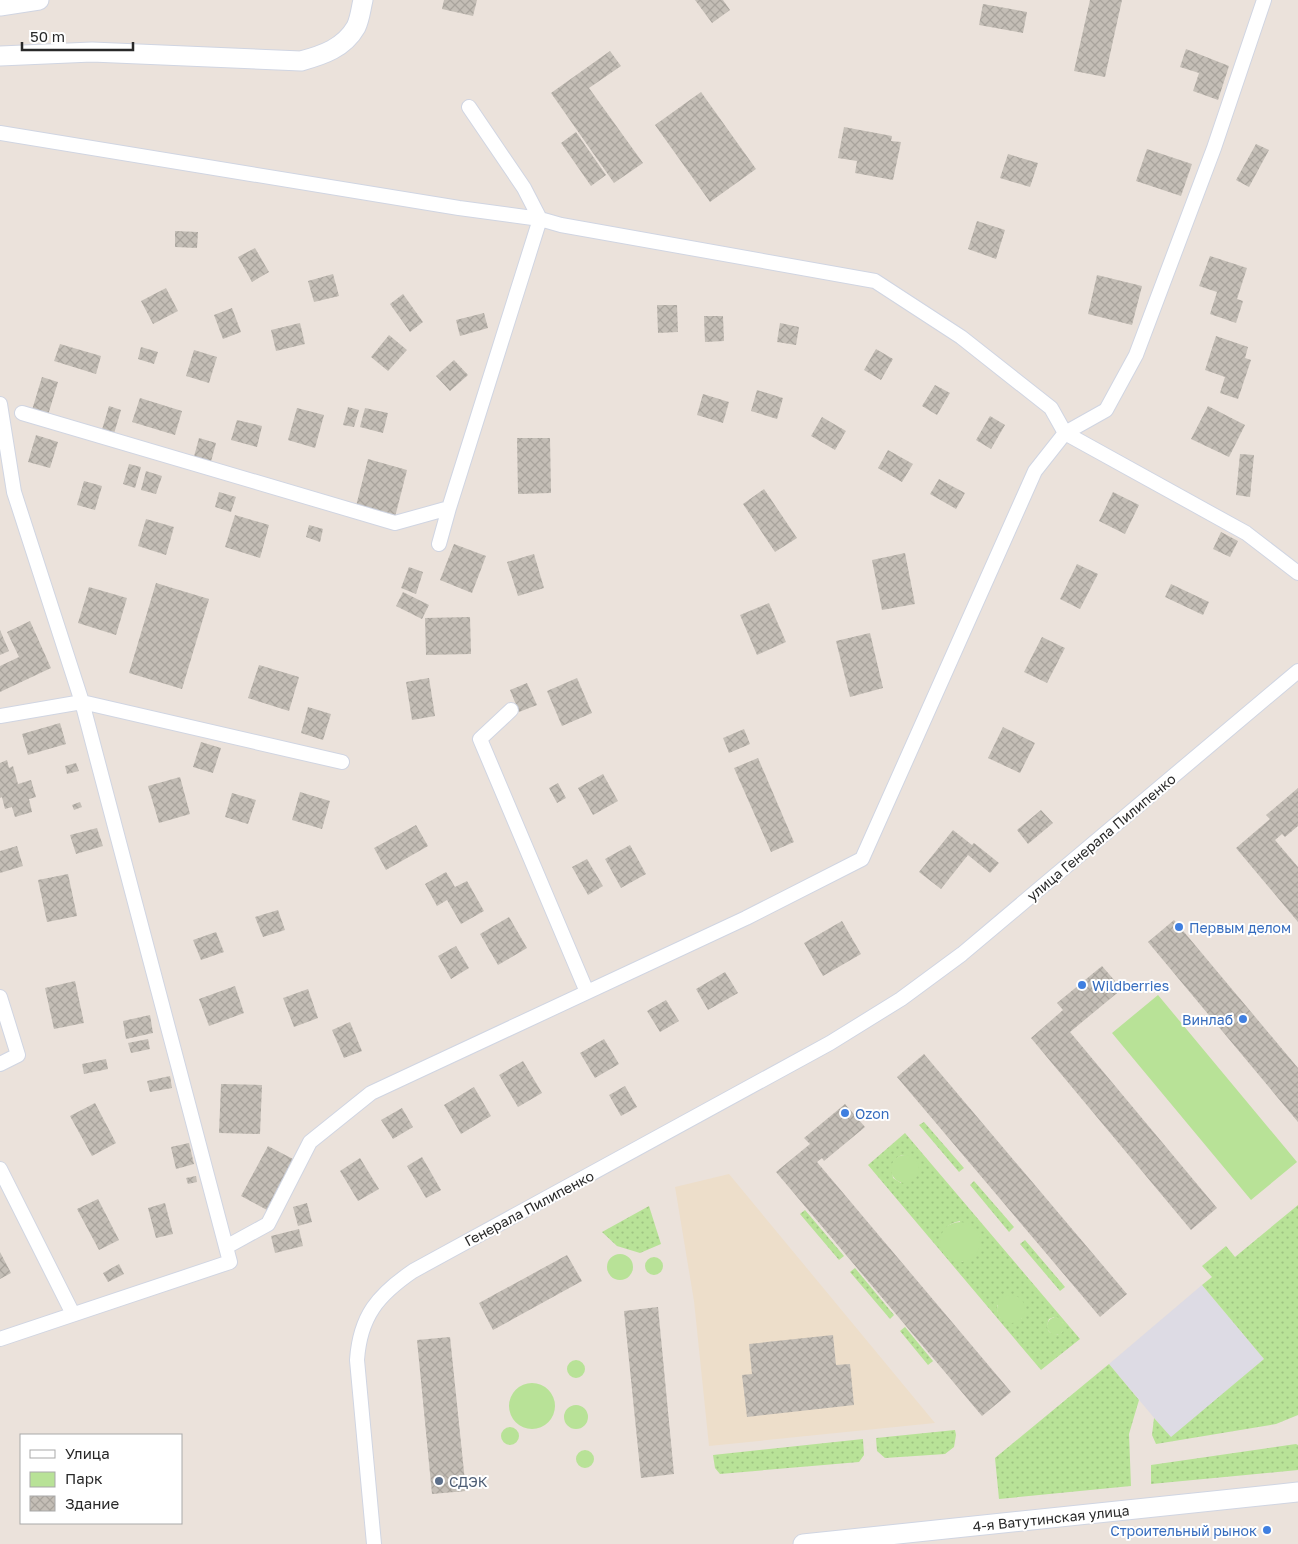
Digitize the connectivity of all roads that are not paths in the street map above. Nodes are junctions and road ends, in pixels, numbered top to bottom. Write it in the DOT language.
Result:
graph roads {
  1 [pos="39,0"];
  2 [pos="363,0"];
  3 [pos="1264,0"];
  4 [pos="0,6"];
  5 [pos="0,56"];
  6 [pos="469,107"];
  7 [pos="0,134"];
  8 [pos="540,219"];
  9 [pos="0,404"];
  10 [pos="22,412"];
  11 [pos="1065,433"];
  12 [pos="449,508"];
  13 [pos="439,544"];
  14 [pos="1298,574"];
  15 [pos="1298,671"];
  16 [pos="82,702"];
  17 [pos="511,710"];
  18 [pos="0,716"];
  19 [pos="342,762"];
  20 [pos="587,992"];
  21 [pos="0,997"];
  22 [pos="901,999"];
  23 [pos="0,1064"];
  24 [pos="0,1169"];
  25 [pos="226,1247"];
  26 [pos="73,1314"];
  27 [pos="0,1339"];
  28 [pos="1298,1492"];
  29 [pos="374,1544"];
  30 [pos="803,1544"];
  1 -- 4 [label="street"];
  2 -- 5 [label="street"];
  3 -- 11 [label="street"];
  6 -- 8 [label="street"];
  7 -- 8 [label="street"];
  8 -- 11 [label="street"];
  8 -- 12 [label="street"];
  9 -- 16 [label="street"];
  10 -- 12 [label="street"];
  11 -- 14 [label="street"];
  11 -- 20 [label="street"];
  12 -- 13 [label="street"];
  15 -- 22 [label="street, улица Генерала Пилипенко"];
  16 -- 18 [label="street"];
  16 -- 19 [label="street"];
  16 -- 25 [label="street"];
  17 -- 20 [label="street"];
  20 -- 25 [label="street"];
  21 -- 23 [label="street"];
  22 -- 29 [label="street, Генерала Пилипенко"];
  24 -- 26 [label="street"];
  25 -- 26 [label="street"];
  26 -- 27 [label="street"];
  28 -- 30 [label="street, 4-я Ватутинская улица"];
}
